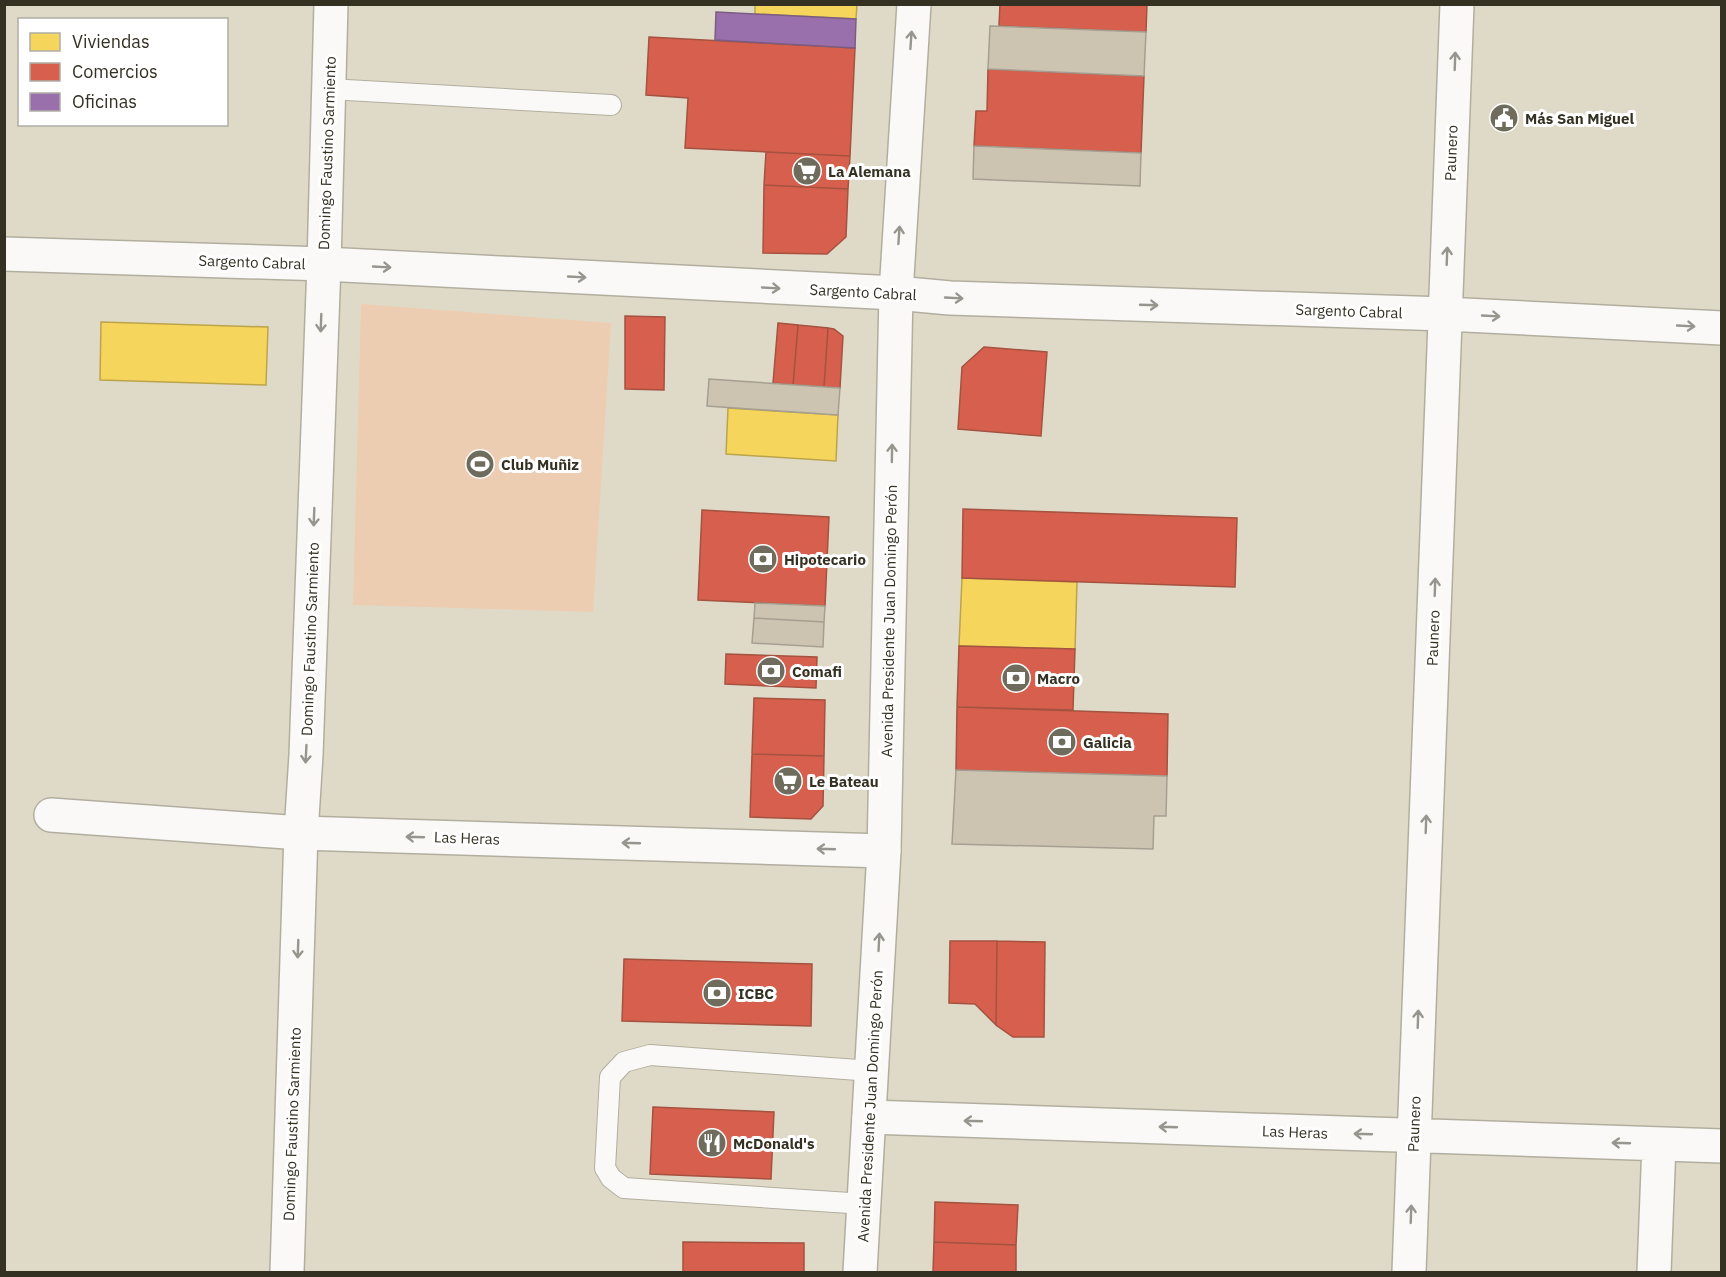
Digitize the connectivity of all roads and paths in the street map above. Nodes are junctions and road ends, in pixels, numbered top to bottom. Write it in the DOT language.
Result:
graph roads {
  1 [pos="331,4"];
  2 [pos="914,4"];
  3 [pos="1457,4"];
  4 [pos="328,89"];
  5 [pos="611,105"];
  6 [pos="4,254"];
  7 [pos="324,264"];
  8 [pos="896,293"];
  9 [pos="1445,314"];
  10 [pos="1722,328"];
  11 [pos="51,815"];
  12 [pos="301,833"];
  13 [pos="884,851"];
  14 [pos="872,1071"];
  15 [pos="869,1117"];
  16 [pos="1414,1136"];
  17 [pos="1659,1144"];
  18 [pos="1722,1146"];
  19 [pos="864,1204"];
  20 [pos="287,1272"];
  21 [pos="860,1272"];
  22 [pos="1409,1272"];
  23 [pos="1654,1272"];
  1 -- 4 [label="street, Domingo Faustino Sarmiento"];
  8 -- 2 [label="street, Avenida Presidente Juan Domingo Perón, one-way"];
  9 -- 3 [label="street, Paunero, one-way"];
  4 -- 5 [label="lane"];
  4 -- 7 [label="street, Domingo Faustino Sarmiento"];
  6 -- 7 [label="street, Sargento Cabral"];
  7 -- 8 [label="street, Sargento Cabral, one-way"];
  7 -- 12 [label="street, Domingo Faustino Sarmiento, one-way"];
  8 -- 9 [label="street, Sargento Cabral, one-way"];
  13 -- 8 [label="street, Avenida Presidente Juan Domingo Perón, one-way"];
  9 -- 10 [label="street, Sargento Cabral, one-way"];
  16 -- 9 [label="street, Paunero, one-way"];
  11 -- 12 [label="street, Las Heras"];
  13 -- 12 [label="street, Las Heras, one-way"];
  12 -- 20 [label="street, Domingo Faustino Sarmiento, one-way"];
  14 -- 13 [label="street, Avenida Presidente Juan Domingo Perón, one-way"];
  14 -- 15 [label="street, Avenida Presidente Juan Domingo Perón"];
  14 -- 19 [label="lane"];
  16 -- 15 [label="street, Las Heras, one-way"];
  15 -- 19 [label="street, Avenida Presidente Juan Domingo Perón"];
  17 -- 16 [label="street, Las Heras, one-way"];
  22 -- 16 [label="street, Paunero, one-way"];
  17 -- 18 [label="street, Las Heras"];
  17 -- 23 [label="street"];
  19 -- 21 [label="street, Avenida Presidente Juan Domingo Perón"];
}
